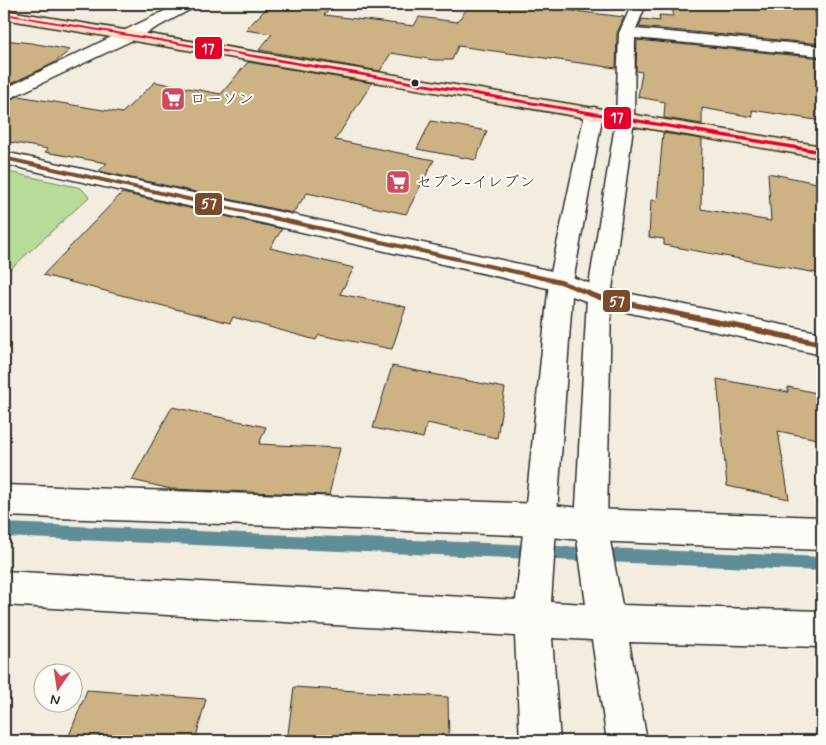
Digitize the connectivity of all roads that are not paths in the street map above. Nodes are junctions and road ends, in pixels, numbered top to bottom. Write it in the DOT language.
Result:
graph roads {
  1 [pos="190,4"];
  2 [pos="638,4"];
  3 [pos="4,14"];
  4 [pos="627,33"];
  5 [pos="131,35"];
  6 [pos="822,51"];
  7 [pos="4,96"];
  8 [pos="594,113"];
  9 [pos="625,119"];
  10 [pos="822,152"];
  11 [pos="4,158"];
  12 [pos="562,282"];
  13 [pos="599,296"];
  14 [pos="822,344"];
  15 [pos="4,500"];
  16 [pos="541,520"];
  17 [pos="591,525"];
  18 [pos="822,534"];
  19 [pos="4,588"];
  20 [pos="532,618"];
  21 [pos="607,623"];
  22 [pos="822,629"];
  23 [pos="540,741"];
  24 [pos="627,741"];
  1 -- 5 [label="street"];
  2 -- 4 [label="street"];
  3 -- 5 [label="main road"];
  4 -- 6 [label="street"];
  4 -- 9 [label="street"];
  5 -- 7 [label="street"];
  5 -- 8 [label="main road"];
  8 -- 9 [label="main road"];
  8 -- 12 [label="street"];
  9 -- 10 [label="main road"];
  9 -- 13 [label="street"];
  11 -- 12 [label="street"];
  12 -- 13 [label="street"];
  12 -- 16 [label="street"];
  13 -- 14 [label="street"];
  13 -- 17 [label="street"];
  15 -- 16 [label="street"];
  16 -- 17 [label="street"];
  16 -- 20 [label="street"];
  17 -- 18 [label="street"];
  17 -- 21 [label="street"];
  19 -- 20 [label="street"];
  20 -- 21 [label="street"];
  20 -- 23 [label="street"];
  21 -- 22 [label="street"];
  21 -- 24 [label="street"];
}
